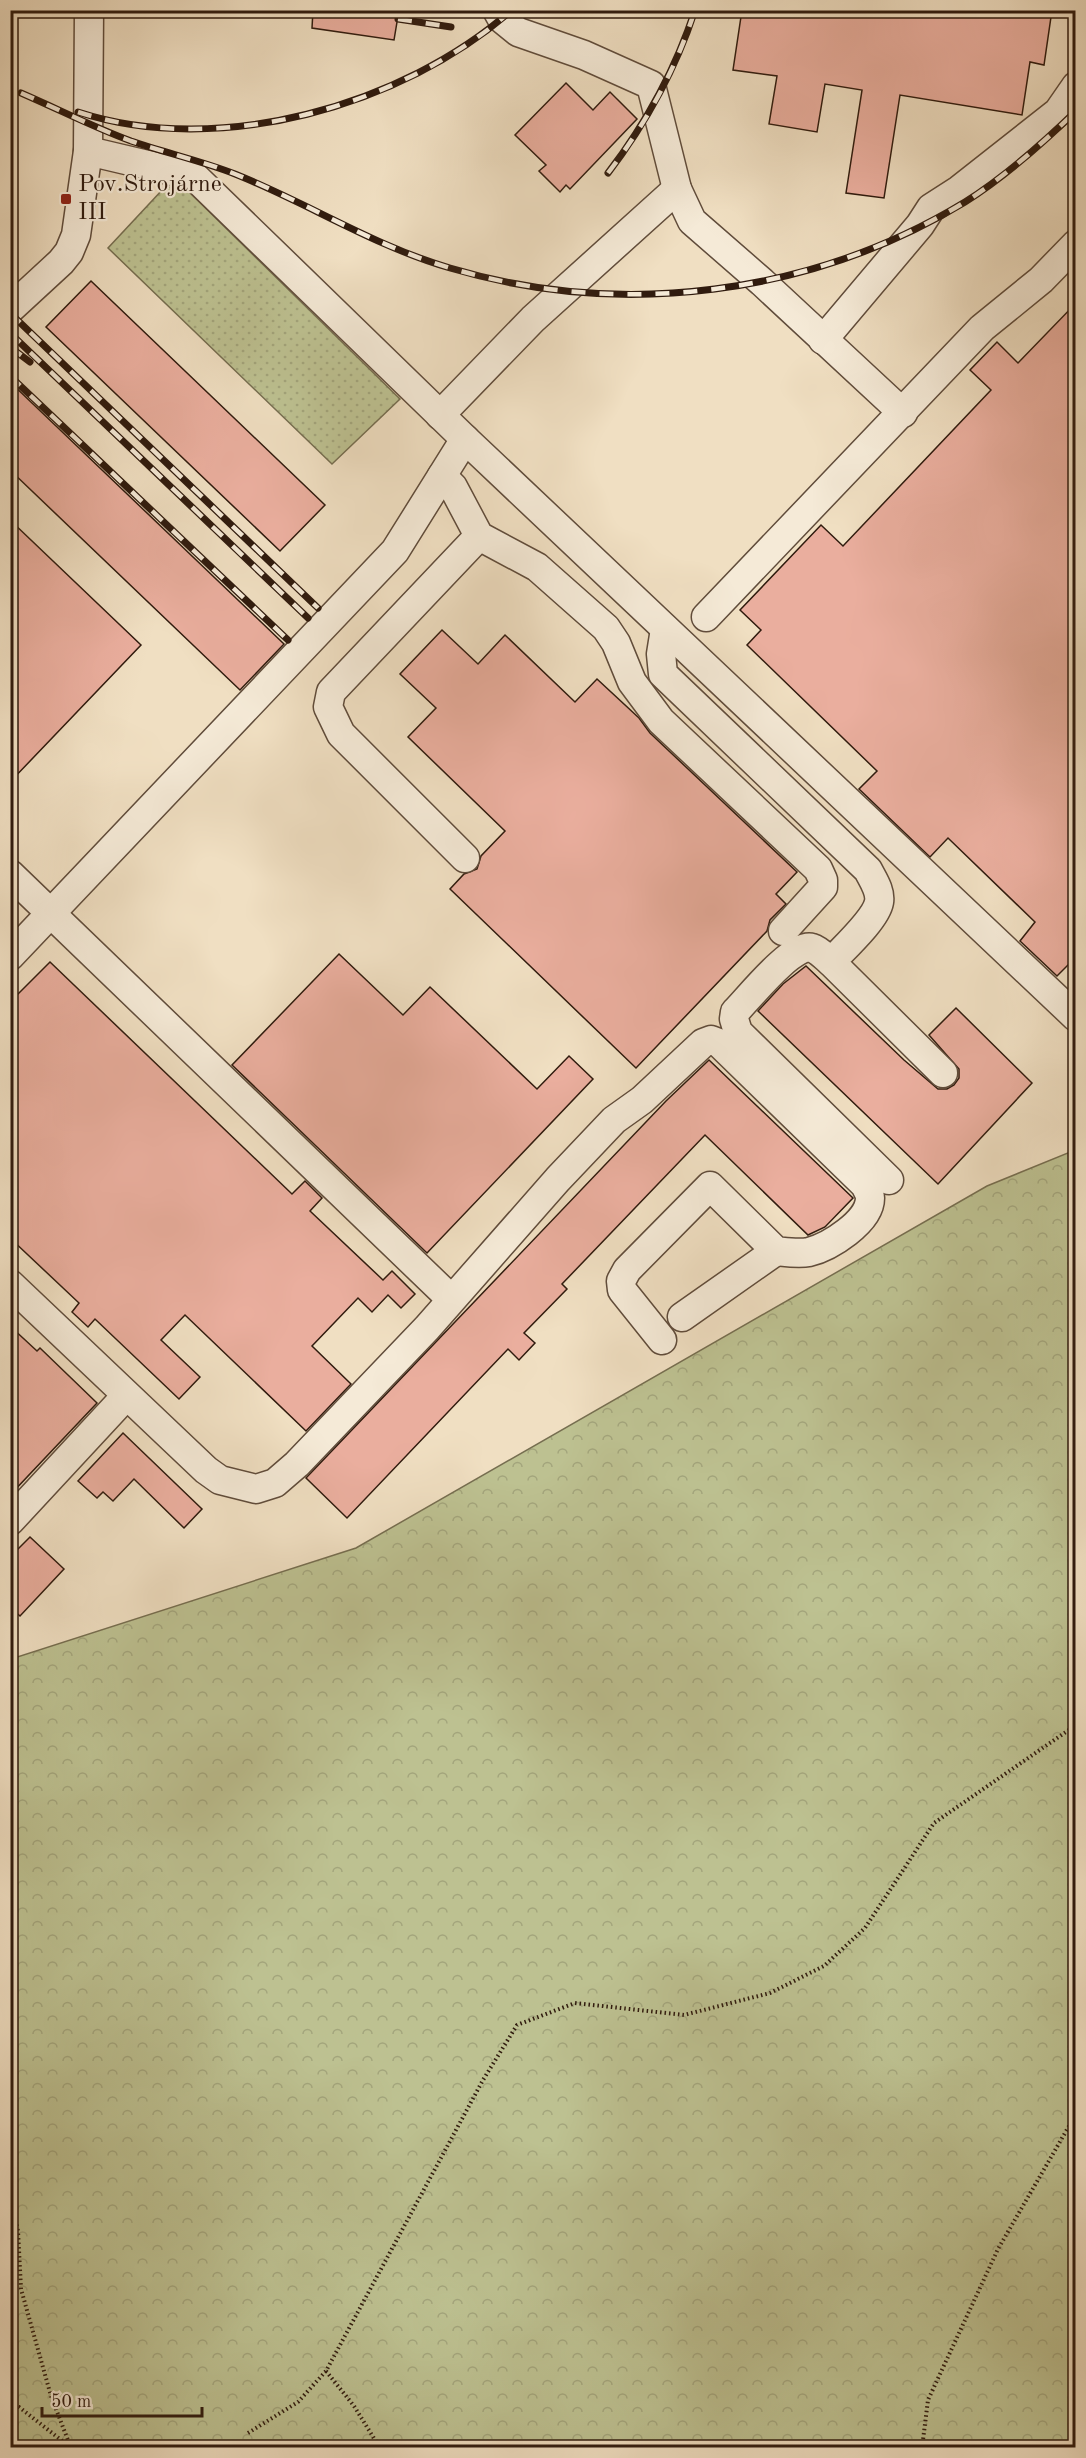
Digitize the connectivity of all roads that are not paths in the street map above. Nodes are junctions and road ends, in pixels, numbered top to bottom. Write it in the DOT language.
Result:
graph roads {
  1 [pos="89,10"];
  2 [pos="497,10"];
  3 [pos="1076,86"];
  4 [pos="88,151"];
  5 [pos="677,189"];
  6 [pos="1076,244"];
  7 [pos="10,309"];
  8 [pos="823,340"];
  9 [pos="903,413"];
  10 [pos="440,415"];
  11 [pos="465,439"];
  12 [pos="442,476"];
  13 [pos="479,536"];
  14 [pos="706,617"];
  15 [pos="665,629"];
  16 [pos="465,858"];
  17 [pos="10,874"];
  18 [pos="51,914"];
  19 [pos="783,931"];
  20 [pos="10,956"];
  21 [pos="831,962"];
  22 [pos="1076,1017"];
  23 [pos="943,1073"];
  24 [pos="889,1180"];
  25 [pos="776,1251"];
  26 [pos="10,1284"];
  27 [pos="451,1299"];
  28 [pos="682,1317"];
  29 [pos="662,1340"];
  30 [pos="126,1396"];
  31 [pos="10,1521"];
  1 -- 4 [label="lane"];
  2 -- 5 [label="lane"];
  3 -- 8 [label="lane"];
  4 -- 7 [label="lane"];
  4 -- 10 [label="lane"];
  5 -- 8 [label="lane"];
  5 -- 10 [label="lane"];
  6 -- 9 [label="lane"];
  8 -- 9 [label="lane"];
  9 -- 14 [label="lane"];
  10 -- 11 [label="lane"];
  11 -- 12 [label="lane"];
  11 -- 15 [label="lane"];
  12 -- 13 [label="lane"];
  12 -- 18 [label="lane"];
  13 -- 16 [label="lane"];
  13 -- 19 [label="lane"];
  15 -- 21 [label="lane"];
  15 -- 22 [label="lane"];
  17 -- 18 [label="lane"];
  18 -- 20 [label="lane"];
  18 -- 27 [label="lane"];
  21 -- 23 [label="lane"];
  21 -- 24 [label="lane"];
  25 -- 27 [label="lane"];
  25 -- 28 [label="lane"];
  25 -- 29 [label="lane"];
  26 -- 30 [label="lane"];
  27 -- 30 [label="lane"];
  30 -- 31 [label="lane"];
}
